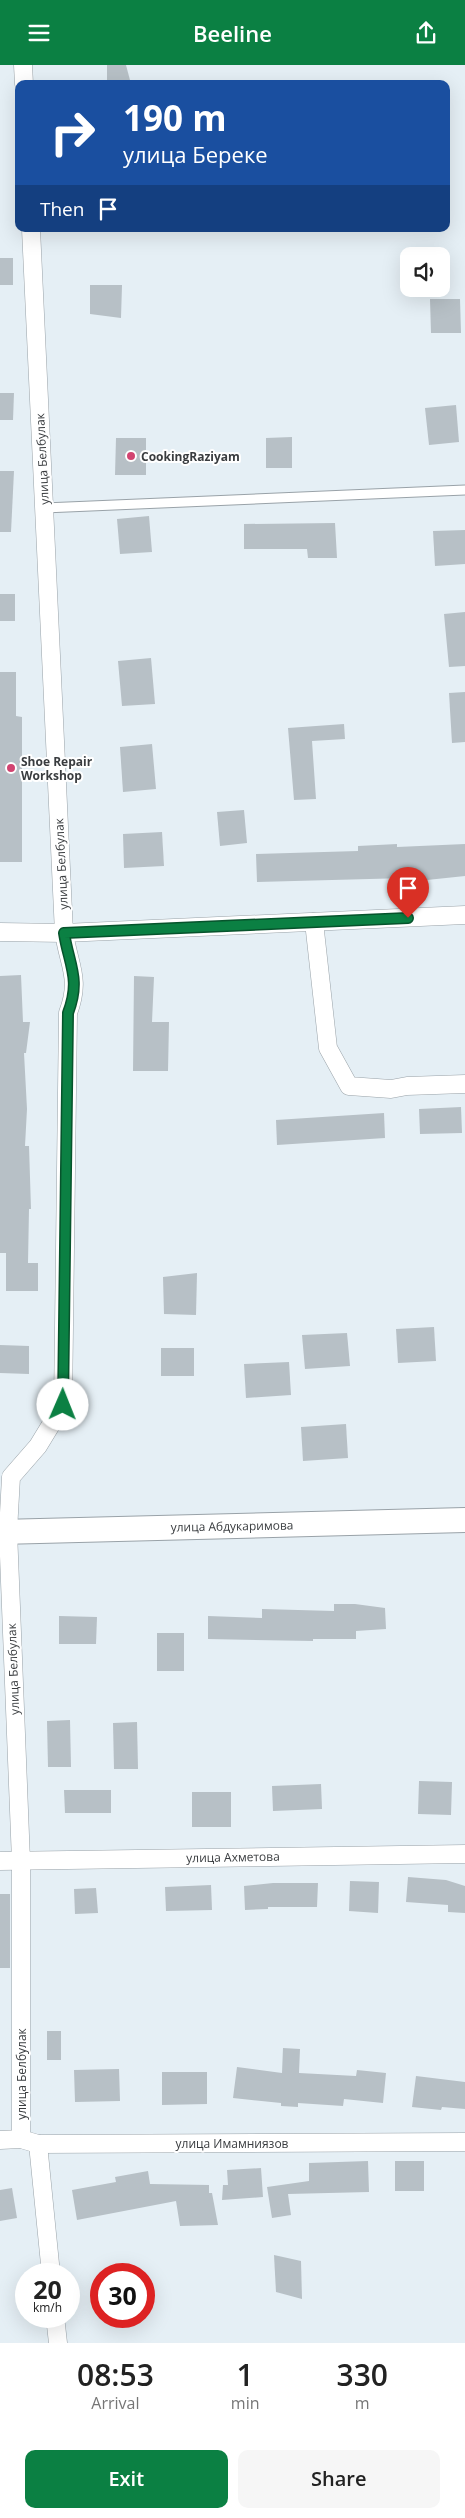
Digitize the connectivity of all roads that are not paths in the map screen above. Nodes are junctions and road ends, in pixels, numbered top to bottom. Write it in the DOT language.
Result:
graph roads {
  1 [pos="23,65"];
  2 [pos="24,80"];
  3 [pos="31,232"];
  4 [pos="465,489"];
  5 [pos="44,508"];
  6 [pos="465,915"];
  7 [pos="314,922"];
  8 [pos="0,932"];
  9 [pos="64,933"];
  10 [pos="465,1084"];
  11 [pos="465,1520"];
  12 [pos="4,1531"];
  13 [pos="465,1854"];
  14 [pos="0,1861"];
  15 [pos="21,1861"];
  16 [pos="21,2139"];
  17 [pos="0,2140"];
  18 [pos="38,2143"];
  19 [pos="465,2143"];
  20 [pos="50,2263"];
  21 [pos="56,2328"];
  22 [pos="58,2343"];
  1 -- 2 [label="street"];
  3 -- 5 [label="street, улица Белбулак"];
  4 -- 5 [label="lane"];
  5 -- 9 [label="street, улица Белбулак"];
  6 -- 7 [label="street"];
  7 -- 9 [label="street"];
  7 -- 10 [label="street"];
  8 -- 9 [label="street"];
  9 -- 12 [label="street, улица Белбулак"];
  11 -- 12 [label="main road, улица Абдукаримова"];
  12 -- 15 [label="street, улица Белбулак"];
  13 -- 15 [label="street, улица Ахметова"];
  14 -- 15 [label="street, улица Ахметова"];
  15 -- 16 [label="street, улица Белбулак"];
  16 -- 17 [label="street, улица Имамниязов"];
  16 -- 18 [label="street, улица Имамниязов"];
  18 -- 19 [label="street, улица Имамниязов"];
  18 -- 20 [label="street"];
  21 -- 22 [label="street"];
}
